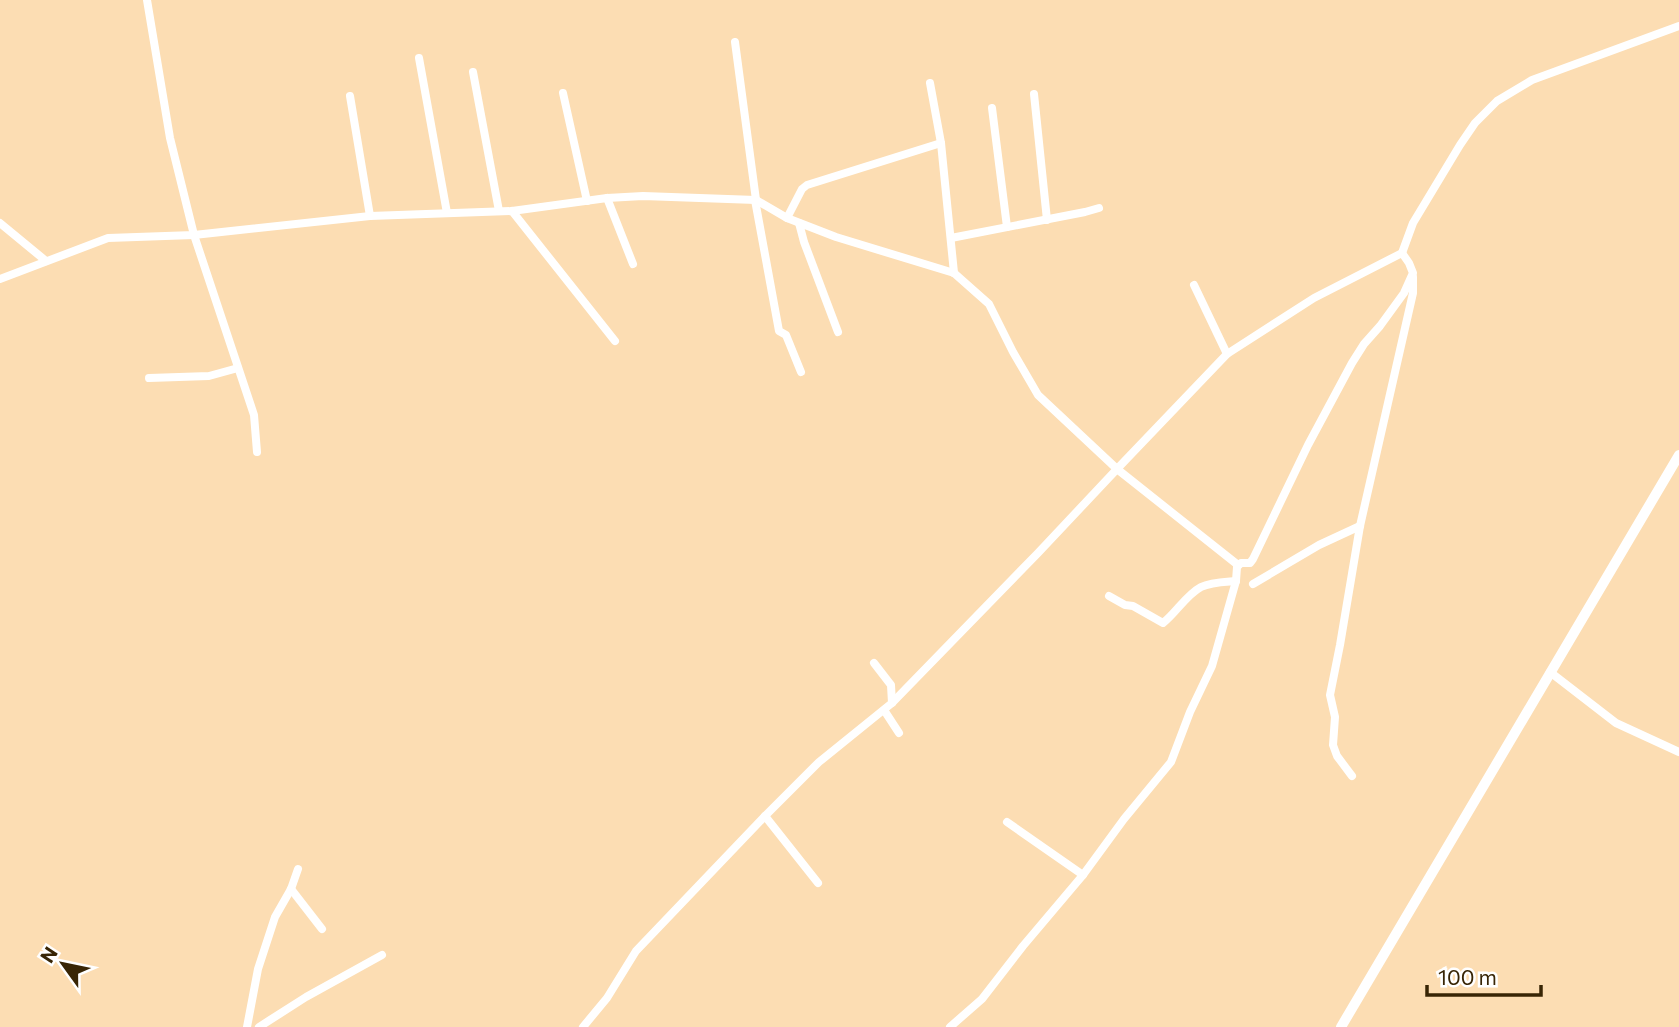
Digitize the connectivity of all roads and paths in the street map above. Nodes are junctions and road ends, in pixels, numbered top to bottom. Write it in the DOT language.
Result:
graph roads {
  1 [pos="147,0"];
  2 [pos="1679,26"];
  3 [pos="735,42"];
  4 [pos="419,58"];
  5 [pos="473,72"];
  6 [pos="930,83"];
  7 [pos="563,93"];
  8 [pos="1034,94"];
  9 [pos="350,96"];
  10 [pos="992,108"];
  11 [pos="941,143"];
  12 [pos="607,198"];
  13 [pos="756,200"];
  14 [pos="587,201"];
  15 [pos="1099,208"];
  16 [pos="499,211"];
  17 [pos="512,211"];
  18 [pos="447,213"];
  19 [pos="370,216"];
  20 [pos="788,218"];
  21 [pos="1047,220"];
  22 [pos="0,222"];
  23 [pos="799,223"];
  24 [pos="1007,227"];
  25 [pos="194,235"];
  26 [pos="951,238"];
  27 [pos="1402,253"];
  28 [pos="46,261"];
  29 [pos="633,264"];
  30 [pos="954,272"];
  31 [pos="1413,273"];
  32 [pos="0,279"];
  33 [pos="1194,285"];
  34 [pos="838,332"];
  35 [pos="615,341"];
  36 [pos="1227,354"];
  37 [pos="238,368"];
  38 [pos="801,372"];
  39 [pos="149,379"];
  40 [pos="257,452"];
  41 [pos="1679,455"];
  42 [pos="1117,469"];
  43 [pos="1360,526"];
  44 [pos="1238,565"];
  45 [pos="1236,581"];
  46 [pos="1252,584"];
  47 [pos="1109,596"];
  48 [pos="874,663"];
  49 [pos="1550,672"];
  50 [pos="892,703"];
  51 [pos="884,710"];
  52 [pos="899,733"];
  53 [pos="1679,752"];
  54 [pos="1352,776"];
  55 [pos="765,816"];
  56 [pos="1007,822"];
  57 [pos="298,869"];
  58 [pos="1083,875"];
  59 [pos="818,883"];
  60 [pos="290,889"];
  61 [pos="323,929"];
  62 [pos="382,955"];
  63 [pos="247,1027"];
  64 [pos="259,1027"];
  65 [pos="583,1027"];
  66 [pos="950,1027"];
  67 [pos="1340,1027"];
  1 -- 25 [label="street"];
  2 -- 27 [label="street"];
  3 -- 13 [label="street"];
  4 -- 18 [label="street"];
  5 -- 16 [label="street"];
  6 -- 11 [label="street"];
  7 -- 14 [label="street"];
  8 -- 21 [label="street"];
  9 -- 19 [label="street"];
  10 -- 24 [label="street"];
  11 -- 20 [label="street"];
  11 -- 26 [label="street"];
  12 -- 13 [label="street"];
  12 -- 14 [label="street"];
  12 -- 29 [label="street"];
  13 -- 20 [label="street"];
  13 -- 38 [label="street"];
  14 -- 17 [label="street"];
  15 -- 21 [label="street"];
  16 -- 17 [label="street"];
  16 -- 18 [label="street"];
  17 -- 35 [label="street"];
  18 -- 19 [label="street"];
  19 -- 25 [label="street"];
  20 -- 23 [label="street"];
  21 -- 24 [label="street"];
  22 -- 28 [label="street"];
  23 -- 30 [label="street"];
  23 -- 34 [label="street"];
  24 -- 26 [label="street"];
  25 -- 28 [label="street"];
  25 -- 37 [label="street"];
  26 -- 30 [label="street"];
  27 -- 31 [label="street"];
  27 -- 36 [label="street"];
  28 -- 32 [label="street"];
  30 -- 42 [label="street"];
  31 -- 43 [label="street"];
  31 -- 44 [label="street"];
  33 -- 36 [label="street"];
  36 -- 42 [label="street"];
  37 -- 39 [label="street"];
  37 -- 40 [label="street"];
  41 -- 49 [label="main road"];
  42 -- 44 [label="street"];
  42 -- 50 [label="street"];
  43 -- 46 [label="street"];
  43 -- 54 [label="street"];
  44 -- 45 [label="street"];
  45 -- 47 [label="street"];
  45 -- 58 [label="street"];
  48 -- 50 [label="street"];
  49 -- 53 [label="street"];
  49 -- 67 [label="main road"];
  50 -- 51 [label="street"];
  51 -- 52 [label="street"];
  51 -- 55 [label="street"];
  55 -- 59 [label="street"];
  55 -- 65 [label="street"];
  56 -- 58 [label="street"];
  57 -- 60 [label="street"];
  58 -- 66 [label="street"];
  60 -- 61 [label="street"];
  60 -- 63 [label="street"];
  62 -- 64 [label="street"];
}
